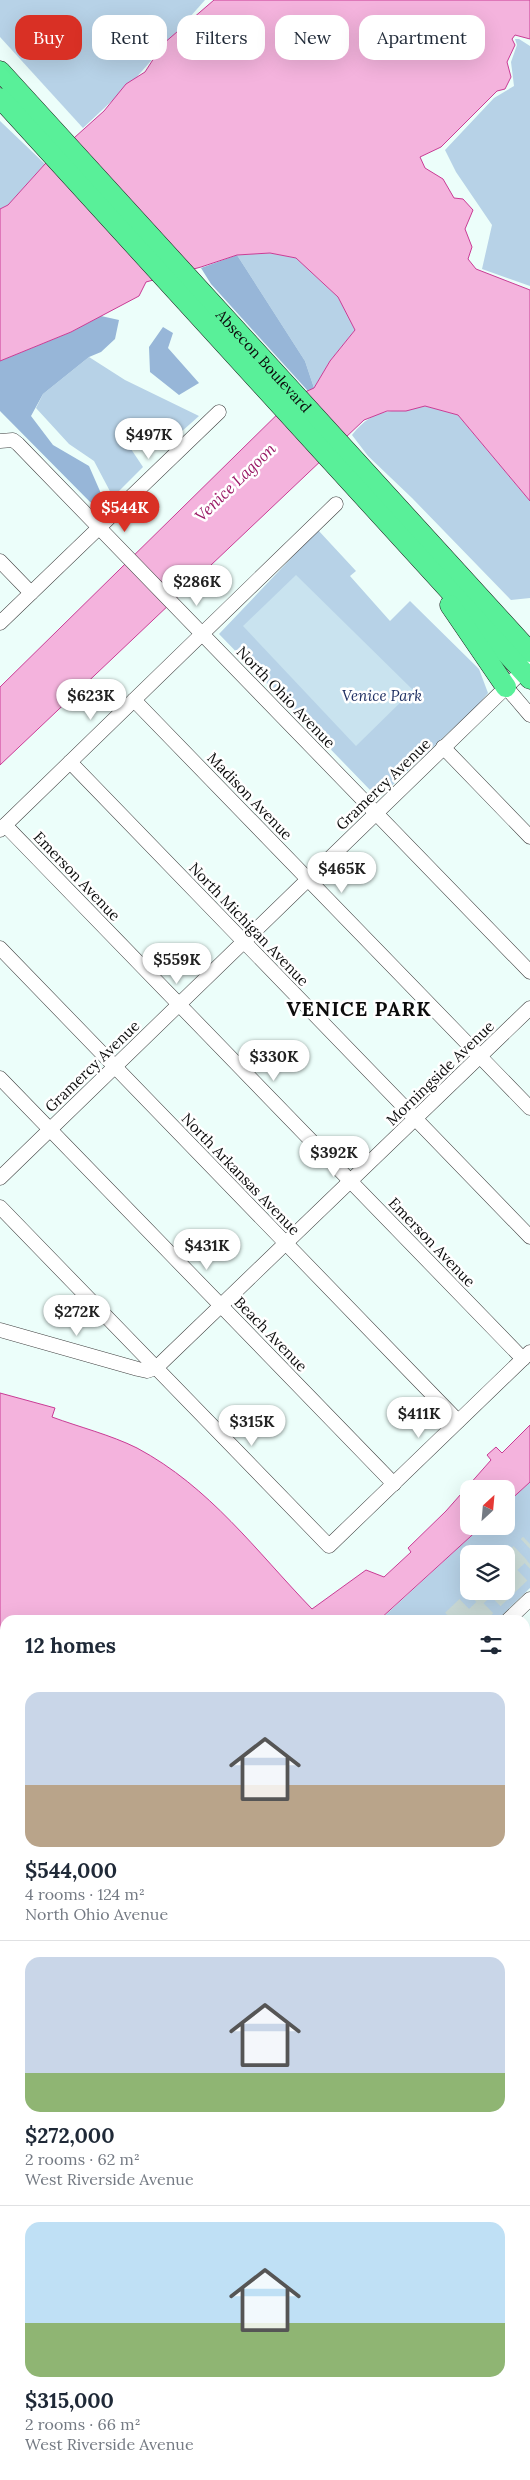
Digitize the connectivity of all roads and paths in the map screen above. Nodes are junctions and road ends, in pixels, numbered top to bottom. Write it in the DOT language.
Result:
graph roads {
  1 [pos="0,71"];
  2 [pos="0,98"];
  3 [pos="25,111"];
  4 [pos="219,412"];
  5 [pos="0,441"];
  6 [pos="339,455"];
  7 [pos="336,504"];
  8 [pos="99,528"];
  9 [pos="0,561"];
  10 [pos="434,574"];
  11 [pos="31,593"];
  12 [pos="0,623"];
  13 [pos="202,633"];
  14 [pos="530,652"];
  15 [pos="528,671"];
  16 [pos="506,687"];
  17 [pos="134,700"];
  18 [pos="530,715"];
  19 [pos="444,747"];
  20 [pos="70,762"];
  21 [pos="376,813"];
  22 [pos="3,827"];
  23 [pos="530,837"];
  24 [pos="308,879"];
  25 [pos="243,941"];
  26 [pos="0,948"];
  27 [pos="530,972"];
  28 [pos="179,1004"];
  29 [pos="530,1008"];
  30 [pos="480,1057"];
  31 [pos="114,1066"];
  32 [pos="0,1078"];
  33 [pos="530,1108"];
  34 [pos="415,1119"];
  35 [pos="50,1130"];
  36 [pos="0,1178"];
  37 [pos="350,1182"];
  38 [pos="0,1207"];
  39 [pos="530,1238"];
  40 [pos="286,1244"];
  41 [pos="221,1306"];
  42 [pos="0,1330"];
  43 [pos="526,1355"];
  44 [pos="156,1368"];
  45 [pos="458,1421"];
  46 [pos="394,1484"];
  47 [pos="530,1599"];
  48 [pos="513,1615"];
  1 -- 3 [label="highway, Absecon Boulevard"];
  2 -- 3 [label="highway, Absecon Boulevard"];
  3 -- 6 [label="highway, Absecon Boulevard"];
  4 -- 8 [label="street"];
  5 -- 8 [label="street, North Ohio Avenue"];
  6 -- 10 [label="highway, Absecon Boulevard"];
  6 -- 14 [label="highway, Absecon Boulevard"];
  7 -- 13 [label="street"];
  8 -- 11 [label="street"];
  8 -- 13 [label="street, North Ohio Avenue"];
  9 -- 11 [label="street"];
  10 -- 15 [label="highway, Absecon Boulevard"];
  10 -- 16 [label="highway"];
  11 -- 12 [label="street"];
  13 -- 17 [label="street"];
  13 -- 21 [label="street, North Ohio Avenue"];
  15 -- 16 [label="street, Gramercy Avenue"];
  16 -- 18 [label="street"];
  16 -- 19 [label="street, Gramercy Avenue"];
  17 -- 20 [label="street"];
  17 -- 24 [label="street, Madison Avenue"];
  19 -- 21 [label="street, Gramercy Avenue"];
  19 -- 23 [label="street"];
  20 -- 22 [label="street"];
  20 -- 25 [label="street, North Michigan Avenue"];
  21 -- 24 [label="street, Gramercy Avenue"];
  21 -- 27 [label="street, North Ohio Avenue"];
  22 -- 28 [label="street, Emerson Avenue"];
  24 -- 25 [label="street, Gramercy Avenue"];
  24 -- 30 [label="street, Madison Avenue"];
  25 -- 28 [label="street, Gramercy Avenue"];
  25 -- 34 [label="street, North Michigan Avenue"];
  26 -- 31 [label="street, North Arkansas Avenue"];
  28 -- 31 [label="street, Gramercy Avenue"];
  28 -- 37 [label="street, Emerson Avenue"];
  29 -- 30 [label="street, Morningside Avenue"];
  30 -- 33 [label="street, Madison Avenue"];
  30 -- 34 [label="street, Morningside Avenue"];
  31 -- 35 [label="street, Gramercy Avenue"];
  31 -- 40 [label="street, North Arkansas Avenue"];
  32 -- 35 [label="street, Beach Avenue"];
  34 -- 37 [label="street, Morningside Avenue"];
  34 -- 39 [label="street, North Michigan Avenue"];
  35 -- 36 [label="street, Gramercy Avenue"];
  35 -- 41 [label="street, Beach Avenue"];
  37 -- 40 [label="street, Morningside Avenue"];
  37 -- 43 [label="street, Emerson Avenue"];
  38 -- 44 [label="street"];
  40 -- 41 [label="street, Morningside Avenue"];
  40 -- 45 [label="street, North Arkansas Avenue"];
  41 -- 44 [label="street, Morningside Avenue"];
  41 -- 46 [label="street, Beach Avenue"];
  42 -- 44 [label="street"];
  43 -- 45 [label="street"];
  44 -- 46 [label="street"];
  45 -- 46 [label="street"];
  47 -- 48 [label="street"];
}
